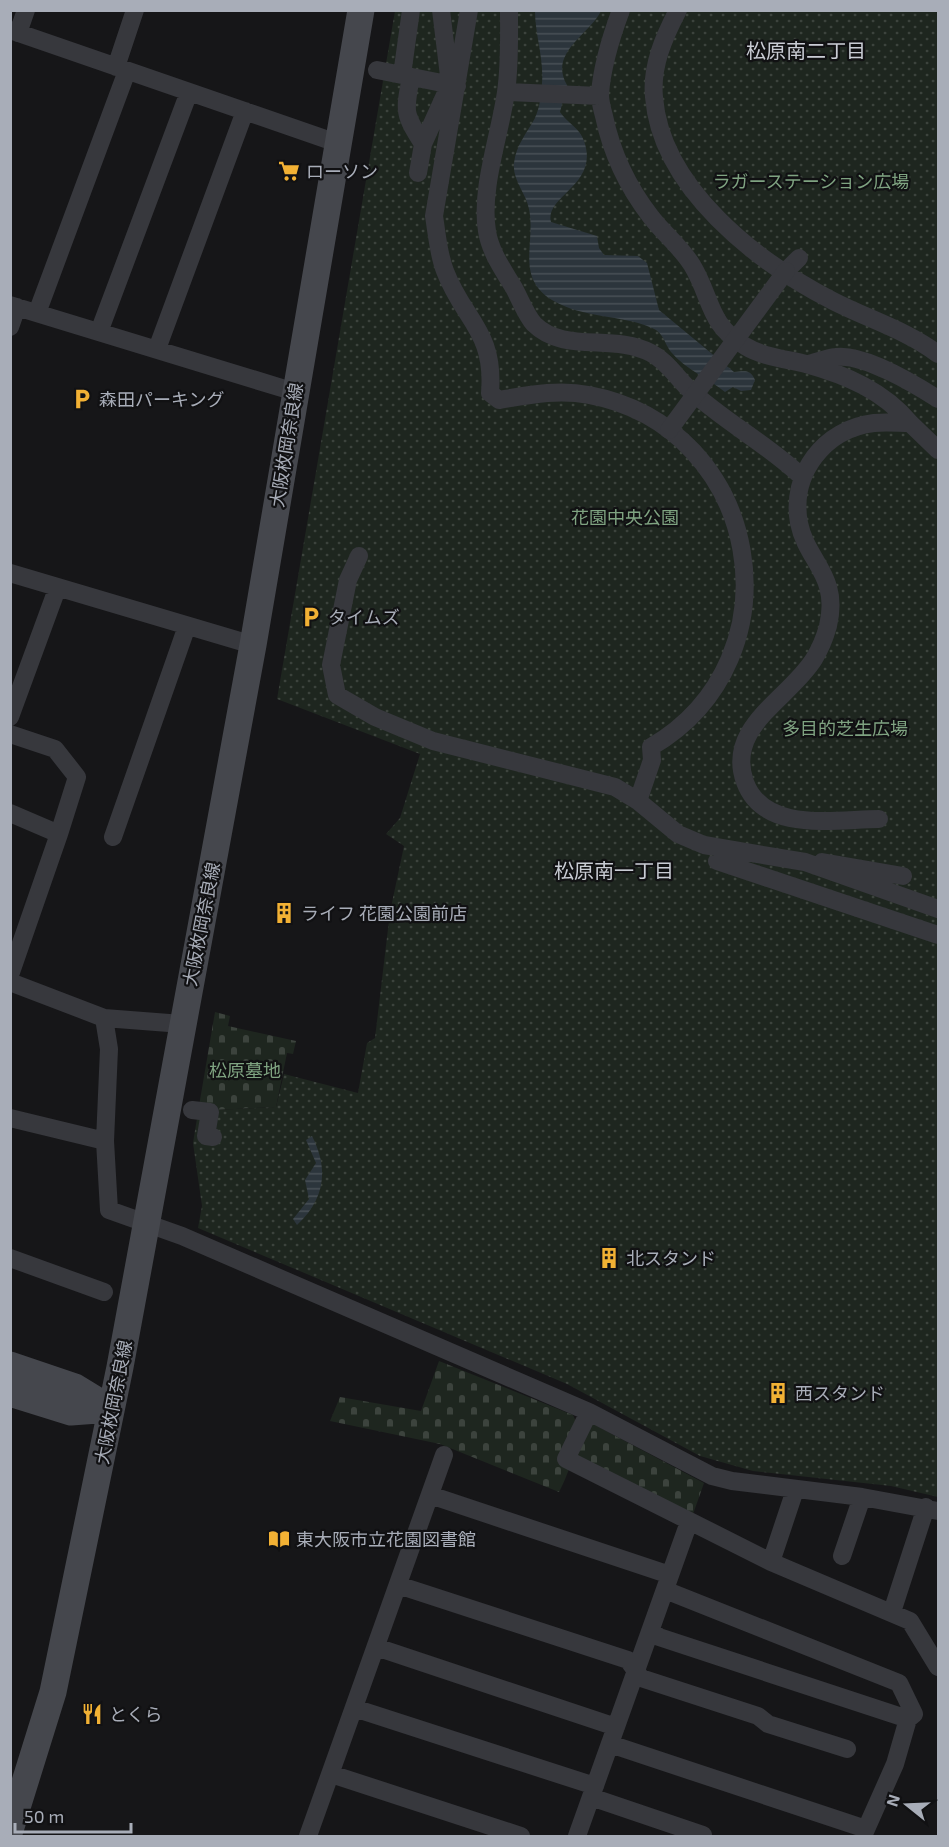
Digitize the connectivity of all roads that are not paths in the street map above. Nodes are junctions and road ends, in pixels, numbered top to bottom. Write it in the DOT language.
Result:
graph roads {
  1 [pos="26,10"];
  2 [pos="135,10"];
  3 [pos="362,10"];
  4 [pos="411,10"];
  5 [pos="441,10"];
  6 [pos="469,10"];
  7 [pos="509,10"];
  8 [pos="621,10"];
  9 [pos="678,10"];
  10 [pos="14,32"];
  11 [pos="121,69"];
  12 [pos="377,70"];
  13 [pos="407,76"];
  14 [pos="453,85"];
  15 [pos="189,92"];
  16 [pos="506,92"];
  17 [pos="600,96"];
  18 [pos="245,111"];
  19 [pos="337,143"];
  20 [pos="423,144"];
  21 [pos="418,173"];
  22 [pos="799,258"];
  23 [pos="786,271"];
  24 [pos="14,306"];
  25 [pos="37,313"];
  26 [pos="10,327"];
  27 [pos="99,332"];
  28 [pos="157,349"];
  29 [pos="939,354"];
  30 [pos="807,365"];
  31 [pos="296,392"];
  32 [pos="939,399"];
  33 [pos="910,423"];
  34 [pos="669,430"];
  35 [pos="939,450"];
  36 [pos="801,476"];
  37 [pos="359,556"];
  38 [pos="10,573"];
  39 [pos="57,589"];
  40 [pos="187,626"];
  41 [pos="253,645"];
  42 [pos="10,717"];
  43 [pos="10,734"];
  44 [pos="638,801"];
  45 [pos="10,813"];
  46 [pos="879,819"];
  47 [pos="59,834"];
  48 [pos="113,837"];
  49 [pos="717,861"];
  50 [pos="805,862"];
  51 [pos="903,876"];
  52 [pos="939,909"];
  53 [pos="939,935"];
  54 [pos="10,975"];
  55 [pos="10,982"];
  56 [pos="104,1018"];
  57 [pos="182,1024"];
  58 [pos="192,1110"];
  59 [pos="10,1118"];
  60 [pos="213,1137"];
  61 [pos="105,1141"];
  62 [pos="147,1222"];
  63 [pos="10,1258"];
  64 [pos="104,1292"];
  65 [pos="10,1365"];
  66 [pos="10,1393"];
  67 [pos="111,1409"];
  68 [pos="589,1412"];
  69 [pos="444,1455"];
  70 [pos="795,1491"];
  71 [pos="430,1495"];
  72 [pos="862,1497"];
  73 [pos="932,1509"];
  74 [pos="689,1522"];
  75 [pos="842,1556"];
  76 [pos="771,1562"];
  77 [pos="668,1583"];
  78 [pos="398,1585"];
  79 [pos="892,1612"];
  80 [pos="651,1631"];
  81 [pos="376,1647"];
  82 [pos="939,1667"];
  83 [pos="637,1671"];
  84 [pos="354,1708"];
  85 [pos="908,1719"];
  86 [pos="613,1736"];
  87 [pos="847,1749"];
  88 [pos="332,1774"];
  89 [pos="593,1792"];
  90 [pos="10,1830"];
  91 [pos="865,1833"];
  92 [pos="703,1835"];
  93 [pos="308,1836"];
  94 [pos="521,1836"];
  95 [pos="577,1836"];
  1 -- 10 [label="street"];
  2 -- 11 [label="street"];
  3 -- 19 [label="main road, 大阪枚岡奈良線"];
  4 -- 13 [label="street"];
  5 -- 14 [label="street"];
  6 -- 14 [label="street"];
  7 -- 16 [label="street"];
  8 -- 17 [label="street"];
  9 -- 23 [label="street"];
  10 -- 11 [label="street"];
  11 -- 15 [label="street"];
  11 -- 25 [label="street"];
  12 -- 13 [label="street"];
  13 -- 14 [label="street"];
  13 -- 20 [label="street"];
  14 -- 20 [label="street"];
  14 -- 34 [label="street"];
  15 -- 18 [label="street"];
  15 -- 27 [label="street"];
  16 -- 17 [label="street"];
  16 -- 36 [label="street"];
  17 -- 30 [label="street"];
  18 -- 19 [label="street"];
  18 -- 28 [label="street"];
  19 -- 31 [label="main road, 大阪枚岡奈良線"];
  20 -- 21 [label="street"];
  22 -- 23 [label="street"];
  23 -- 29 [label="street"];
  23 -- 34 [label="street, bridge"];
  24 -- 25 [label="street"];
  24 -- 26 [label="street"];
  25 -- 27 [label="street"];
  27 -- 28 [label="street"];
  28 -- 31 [label="street"];
  30 -- 32 [label="street"];
  30 -- 33 [label="street"];
  31 -- 41 [label="main road, 大阪枚岡奈良線"];
  33 -- 35 [label="street"];
  33 -- 36 [label="street"];
  34 -- 44 [label="street"];
  36 -- 46 [label="street"];
  37 -- 44 [label="street"];
  38 -- 39 [label="street"];
  39 -- 40 [label="street"];
  39 -- 42 [label="street"];
  40 -- 41 [label="street"];
  40 -- 48 [label="street"];
  41 -- 57 [label="main road, 大阪枚岡奈良線"];
  43 -- 47 [label="street"];
  44 -- 50 [label="street"];
  45 -- 47 [label="street"];
  47 -- 54 [label="street"];
  49 -- 53 [label="street"];
  50 -- 51 [label="street"];
  50 -- 52 [label="street"];
  55 -- 56 [label="street"];
  56 -- 57 [label="street"];
  56 -- 61 [label="street"];
  57 -- 62 [label="main road, 大阪枚岡奈良線"];
  58 -- 60 [label="street"];
  59 -- 61 [label="street"];
  61 -- 62 [label="street"];
  62 -- 67 [label="main road, 大阪枚岡奈良線"];
  62 -- 68 [label="street"];
  63 -- 64 [label="street"];
  65 -- 67 [label="main road"];
  66 -- 67 [label="main road"];
  67 -- 90 [label="main road, 大阪枚岡奈良線"];
  68 -- 70 [label="street"];
  68 -- 74 [label="street"];
  69 -- 71 [label="street"];
  70 -- 72 [label="street"];
  70 -- 76 [label="street"];
  71 -- 77 [label="street"];
  71 -- 78 [label="street"];
  72 -- 73 [label="street"];
  72 -- 75 [label="street"];
  73 -- 79 [label="street"];
  74 -- 76 [label="street"];
  74 -- 77 [label="street"];
  76 -- 79 [label="street"];
  77 -- 80 [label="street"];
  77 -- 85 [label="street"];
  78 -- 81 [label="street"];
  78 -- 83 [label="street"];
  79 -- 82 [label="street"];
  80 -- 83 [label="street"];
  80 -- 85 [label="street"];
  81 -- 84 [label="street"];
  81 -- 86 [label="street"];
  83 -- 86 [label="street"];
  83 -- 87 [label="street"];
  84 -- 88 [label="street"];
  84 -- 89 [label="street"];
  85 -- 91 [label="street"];
  86 -- 89 [label="street"];
  86 -- 91 [label="street"];
  88 -- 93 [label="street"];
  88 -- 94 [label="street"];
  89 -- 92 [label="street"];
  89 -- 95 [label="street"];
}
